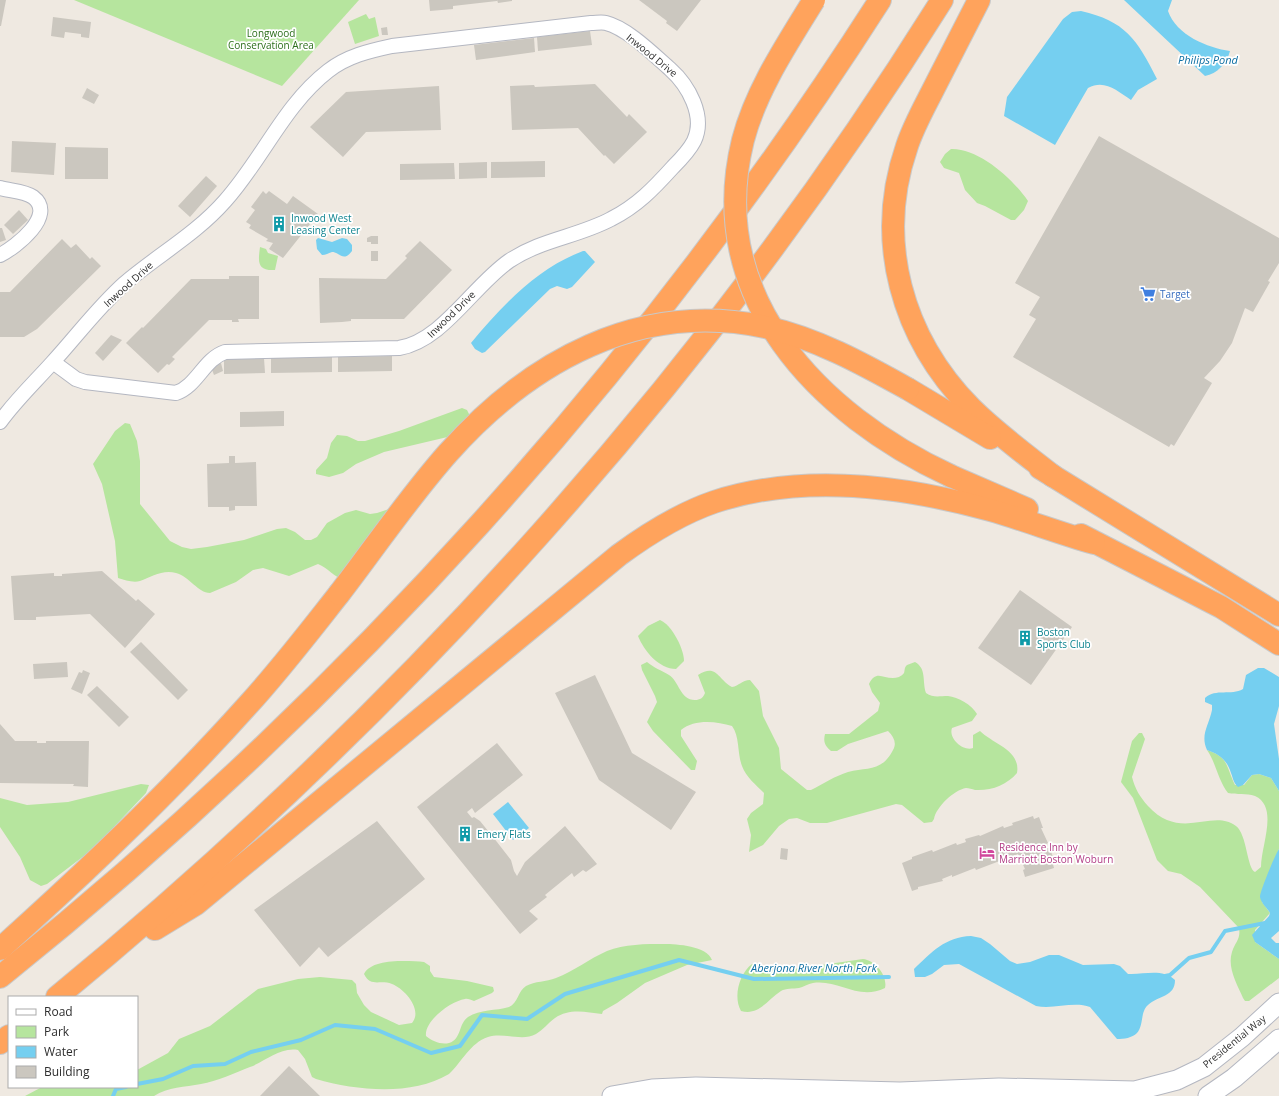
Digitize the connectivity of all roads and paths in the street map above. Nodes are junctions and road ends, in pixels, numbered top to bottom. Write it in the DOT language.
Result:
graph roads {
  1 [pos="814,0"];
  2 [pos="880,0"];
  3 [pos="942,0"];
  4 [pos="979,0"];
  5 [pos="0,188"];
  6 [pos="0,255"];
  7 [pos="53,362"];
  8 [pos="0,422"];
  9 [pos="1053,476"];
  10 [pos="1094,542"];
  11 [pos="1279,615"];
  12 [pos="1279,644"];
  13 [pos="0,949"];
  14 [pos="94,967"];
  15 [pos="0,977"];
  16 [pos="59,996"];
  17 [pos="1279,1003"];
  18 [pos="8,1037"];
  19 [pos="1279,1039"];
  20 [pos="0,1043"];
  21 [pos="900,1092"];
  22 [pos="612,1096"];
  23 [pos="927,1096"];
  24 [pos="1208,1096"];
  1 -- 10 [label="highway, bridge"];
  2 -- 15 [label="highway"];
  3 -- 14 [label="highway"];
  4 -- 9 [label="highway"];
  5 -- 6 [label="street"];
  7 -- 7 [label="street, Inwood Drive"];
  7 -- 8 [label="street, Inwood Drive"];
  9 -- 11 [label="highway"];
  9 -- 13 [label="highway, bridge"];
  10 -- 12 [label="highway"];
  10 -- 14 [label="highway"];
  14 -- 16 [label="highway"];
  17 -- 21 [label="street, Presidential Way"];
  18 -- 20 [label="highway"];
  19 -- 24 [label="street"];
  21 -- 22 [label="street, Presidential Way"];
  21 -- 23 [label="street, Presidential Way"];
}
